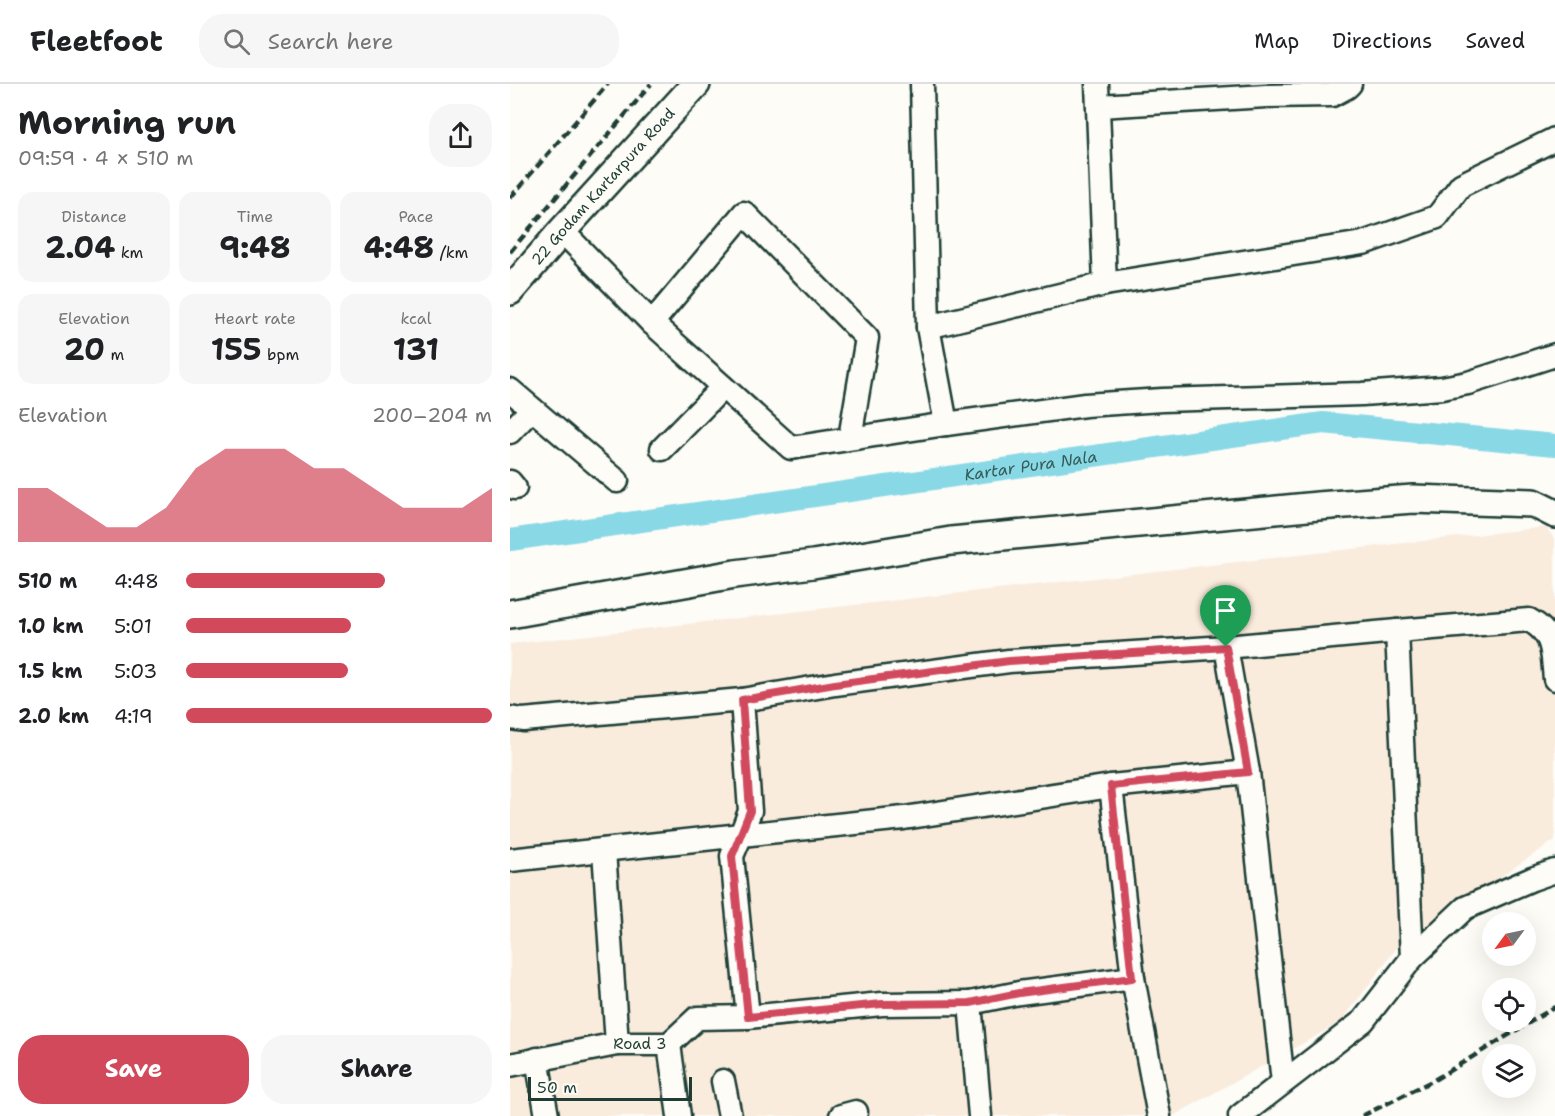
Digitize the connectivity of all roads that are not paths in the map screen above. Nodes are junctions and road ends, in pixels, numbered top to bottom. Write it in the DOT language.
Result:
graph roads {
  1 [pos="696,84"];
  2 [pos="922,84"];
  3 [pos="1350,84"];
  4 [pos="1098,95"];
  5 [pos="1555,139"];
  6 [pos="562,231"];
  7 [pos="1105,284"];
  8 [pos="510,291"];
  9 [pos="652,323"];
  10 [pos="928,327"];
  11 [pos="1555,355"];
  12 [pos="723,387"];
  13 [pos="510,390"];
  14 [pos="532,409"];
  15 [pos="946,424"];
  16 [pos="510,432"];
  17 [pos="850,438"];
  18 [pos="662,449"];
  19 [pos="617,481"];
  20 [pos="1555,514"];
  21 [pos="510,614"];
  22 [pos="1397,631"];
  23 [pos="1226,647"];
  24 [pos="1555,680"];
  25 [pos="742,700"];
  26 [pos="510,718"];
  27 [pos="1248,772"];
  28 [pos="1111,786"];
  29 [pos="741,835"];
  30 [pos="604,850"];
  31 [pos="510,860"];
  32 [pos="1555,871"];
  33 [pos="1412,958"];
  34 [pos="1132,978"];
  35 [pos="970,1003"];
  36 [pos="748,1017"];
  37 [pos="617,1044"];
  38 [pos="669,1044"];
  39 [pos="537,1059"];
  40 [pos="510,1065"];
  41 [pos="723,1081"];
  42 [pos="1283,1082"];
  43 [pos="548,1116"];
  44 [pos="679,1116"];
  45 [pos="730,1116"];
  46 [pos="980,1116"];
  47 [pos="1159,1116"];
  48 [pos="1240,1116"];
  1 -- 6 [label="street, 22 Godam Kartarpura Road"];
  2 -- 10 [label="street"];
  3 -- 4 [label="street"];
  4 -- 7 [label="street"];
  5 -- 7 [label="street"];
  6 -- 8 [label="street, 22 Godam Kartarpura Road"];
  6 -- 9 [label="street"];
  7 -- 10 [label="street"];
  9 -- 12 [label="street"];
  9 -- 17 [label="street"];
  10 -- 15 [label="street"];
  11 -- 15 [label="street"];
  12 -- 17 [label="street"];
  12 -- 18 [label="street"];
  13 -- 14 [label="street"];
  14 -- 16 [label="street"];
  14 -- 19 [label="street"];
  15 -- 17 [label="street"];
  20 -- 21 [label="street"];
  22 -- 23 [label="street"];
  22 -- 24 [label="street"];
  22 -- 33 [label="street"];
  23 -- 25 [label="street"];
  23 -- 27 [label="street"];
  25 -- 26 [label="street"];
  25 -- 29 [label="street"];
  27 -- 28 [label="street"];
  27 -- 42 [label="street"];
  28 -- 29 [label="street"];
  28 -- 34 [label="street"];
  29 -- 30 [label="street"];
  29 -- 36 [label="street"];
  30 -- 31 [label="street"];
  30 -- 37 [label="street"];
  32 -- 33 [label="street"];
  33 -- 42 [label="street"];
  34 -- 35 [label="street, Road 3"];
  34 -- 47 [label="street"];
  35 -- 36 [label="street, Road 3"];
  35 -- 46 [label="street"];
  36 -- 38 [label="street, Road 3"];
  37 -- 38 [label="street, Road 3"];
  37 -- 39 [label="street, Road 3"];
  38 -- 44 [label="street"];
  39 -- 40 [label="street, Road 3"];
  39 -- 43 [label="street"];
  41 -- 45 [label="street"];
  42 -- 48 [label="street"];
}
